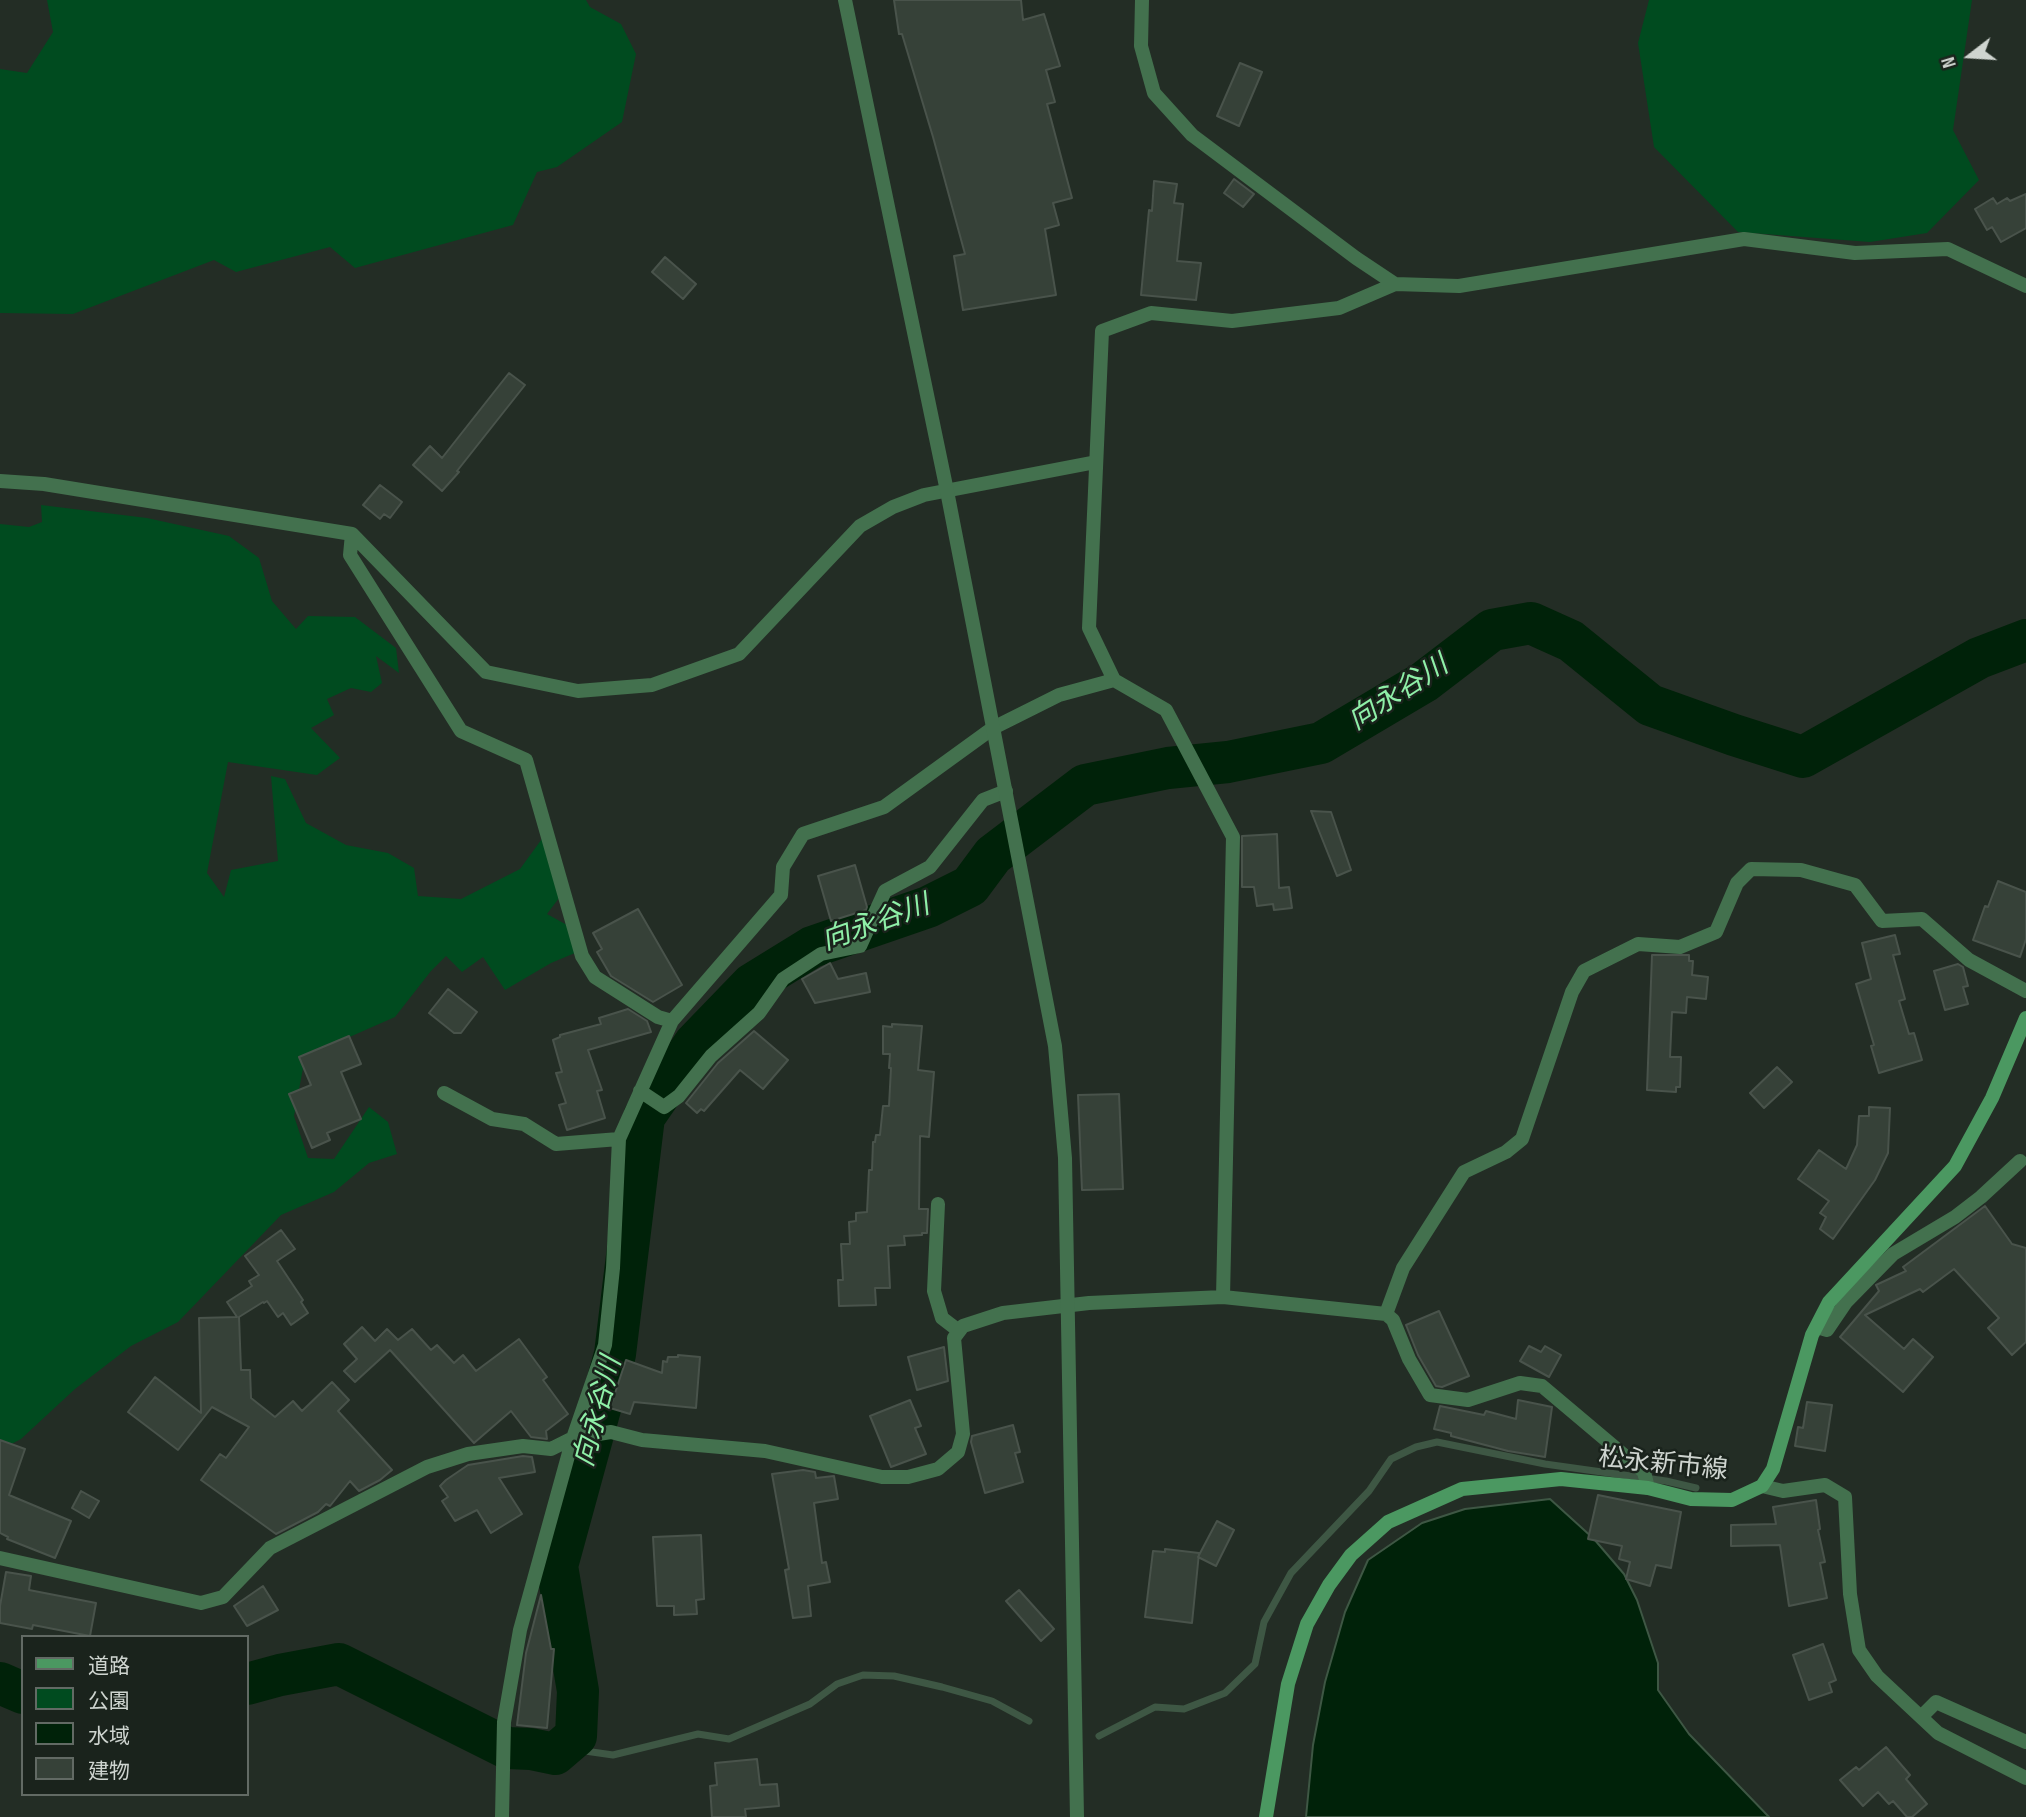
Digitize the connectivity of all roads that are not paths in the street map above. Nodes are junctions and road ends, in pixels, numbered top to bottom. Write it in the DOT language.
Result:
graph roads {
  1 [pos="845,0"];
  2 [pos="1142,0"];
  3 [pos="1395,284"];
  4 [pos="2026,286"];
  5 [pos="1096,461"];
  6 [pos="0,481"];
  7 [pos="947,491"];
  8 [pos="352,534"];
  9 [pos="1114,680"];
  10 [pos="993,728"];
  11 [pos="1007,795"];
  12 [pos="2026,991"];
  13 [pos="2026,1018"];
  14 [pos="672,1021"];
  15 [pos="640,1091"];
  16 [pos="444,1094"];
  17 [pos="619,1139"];
  18 [pos="2020,1161"];
  19 [pos="938,1204"];
  20 [pos="1223,1297"];
  21 [pos="1066,1305"];
  22 [pos="1386,1314"];
  23 [pos="1817,1327"];
  24 [pos="959,1331"];
  25 [pos="573,1438"];
  26 [pos="1762,1486"];
  27 [pos="1648,1488"];
  28 [pos="0,1558"];
  29 [pos="1921,1717"];
  30 [pos="2026,1742"];
  31 [pos="2026,1778"];
  32 [pos="502,1817"];
  33 [pos="1077,1817"];
  34 [pos="1266,1817"];
  1 -- 7 [label="street"];
  2 -- 3 [label="street"];
  3 -- 4 [label="street"];
  3 -- 5 [label="street"];
  5 -- 7 [label="street"];
  5 -- 9 [label="street"];
  6 -- 8 [label="street"];
  7 -- 8 [label="street"];
  7 -- 10 [label="street"];
  8 -- 14 [label="street"];
  9 -- 10 [label="street"];
  9 -- 20 [label="street"];
  10 -- 11 [label="street"];
  10 -- 14 [label="street"];
  11 -- 15 [label="street"];
  11 -- 21 [label="street"];
  12 -- 22 [label="street"];
  13 -- 23 [label="main road, 松永新市線"];
  14 -- 15 [label="street"];
  15 -- 17 [label="street"];
  16 -- 17 [label="street"];
  17 -- 25 [label="street"];
  18 -- 23 [label="street"];
  19 -- 24 [label="street"];
  20 -- 21 [label="street"];
  20 -- 22 [label="street"];
  21 -- 24 [label="street"];
  21 -- 33 [label="street"];
  22 -- 27 [label="street"];
  23 -- 26 [label="main road, 松永新市線"];
  24 -- 25 [label="street"];
  25 -- 28 [label="street"];
  25 -- 32 [label="street"];
  26 -- 27 [label="main road, 松永新市線"];
  26 -- 29 [label="street"];
  27 -- 34 [label="main road, 松永新市線"];
  29 -- 30 [label="street"];
  29 -- 31 [label="street"];
}
